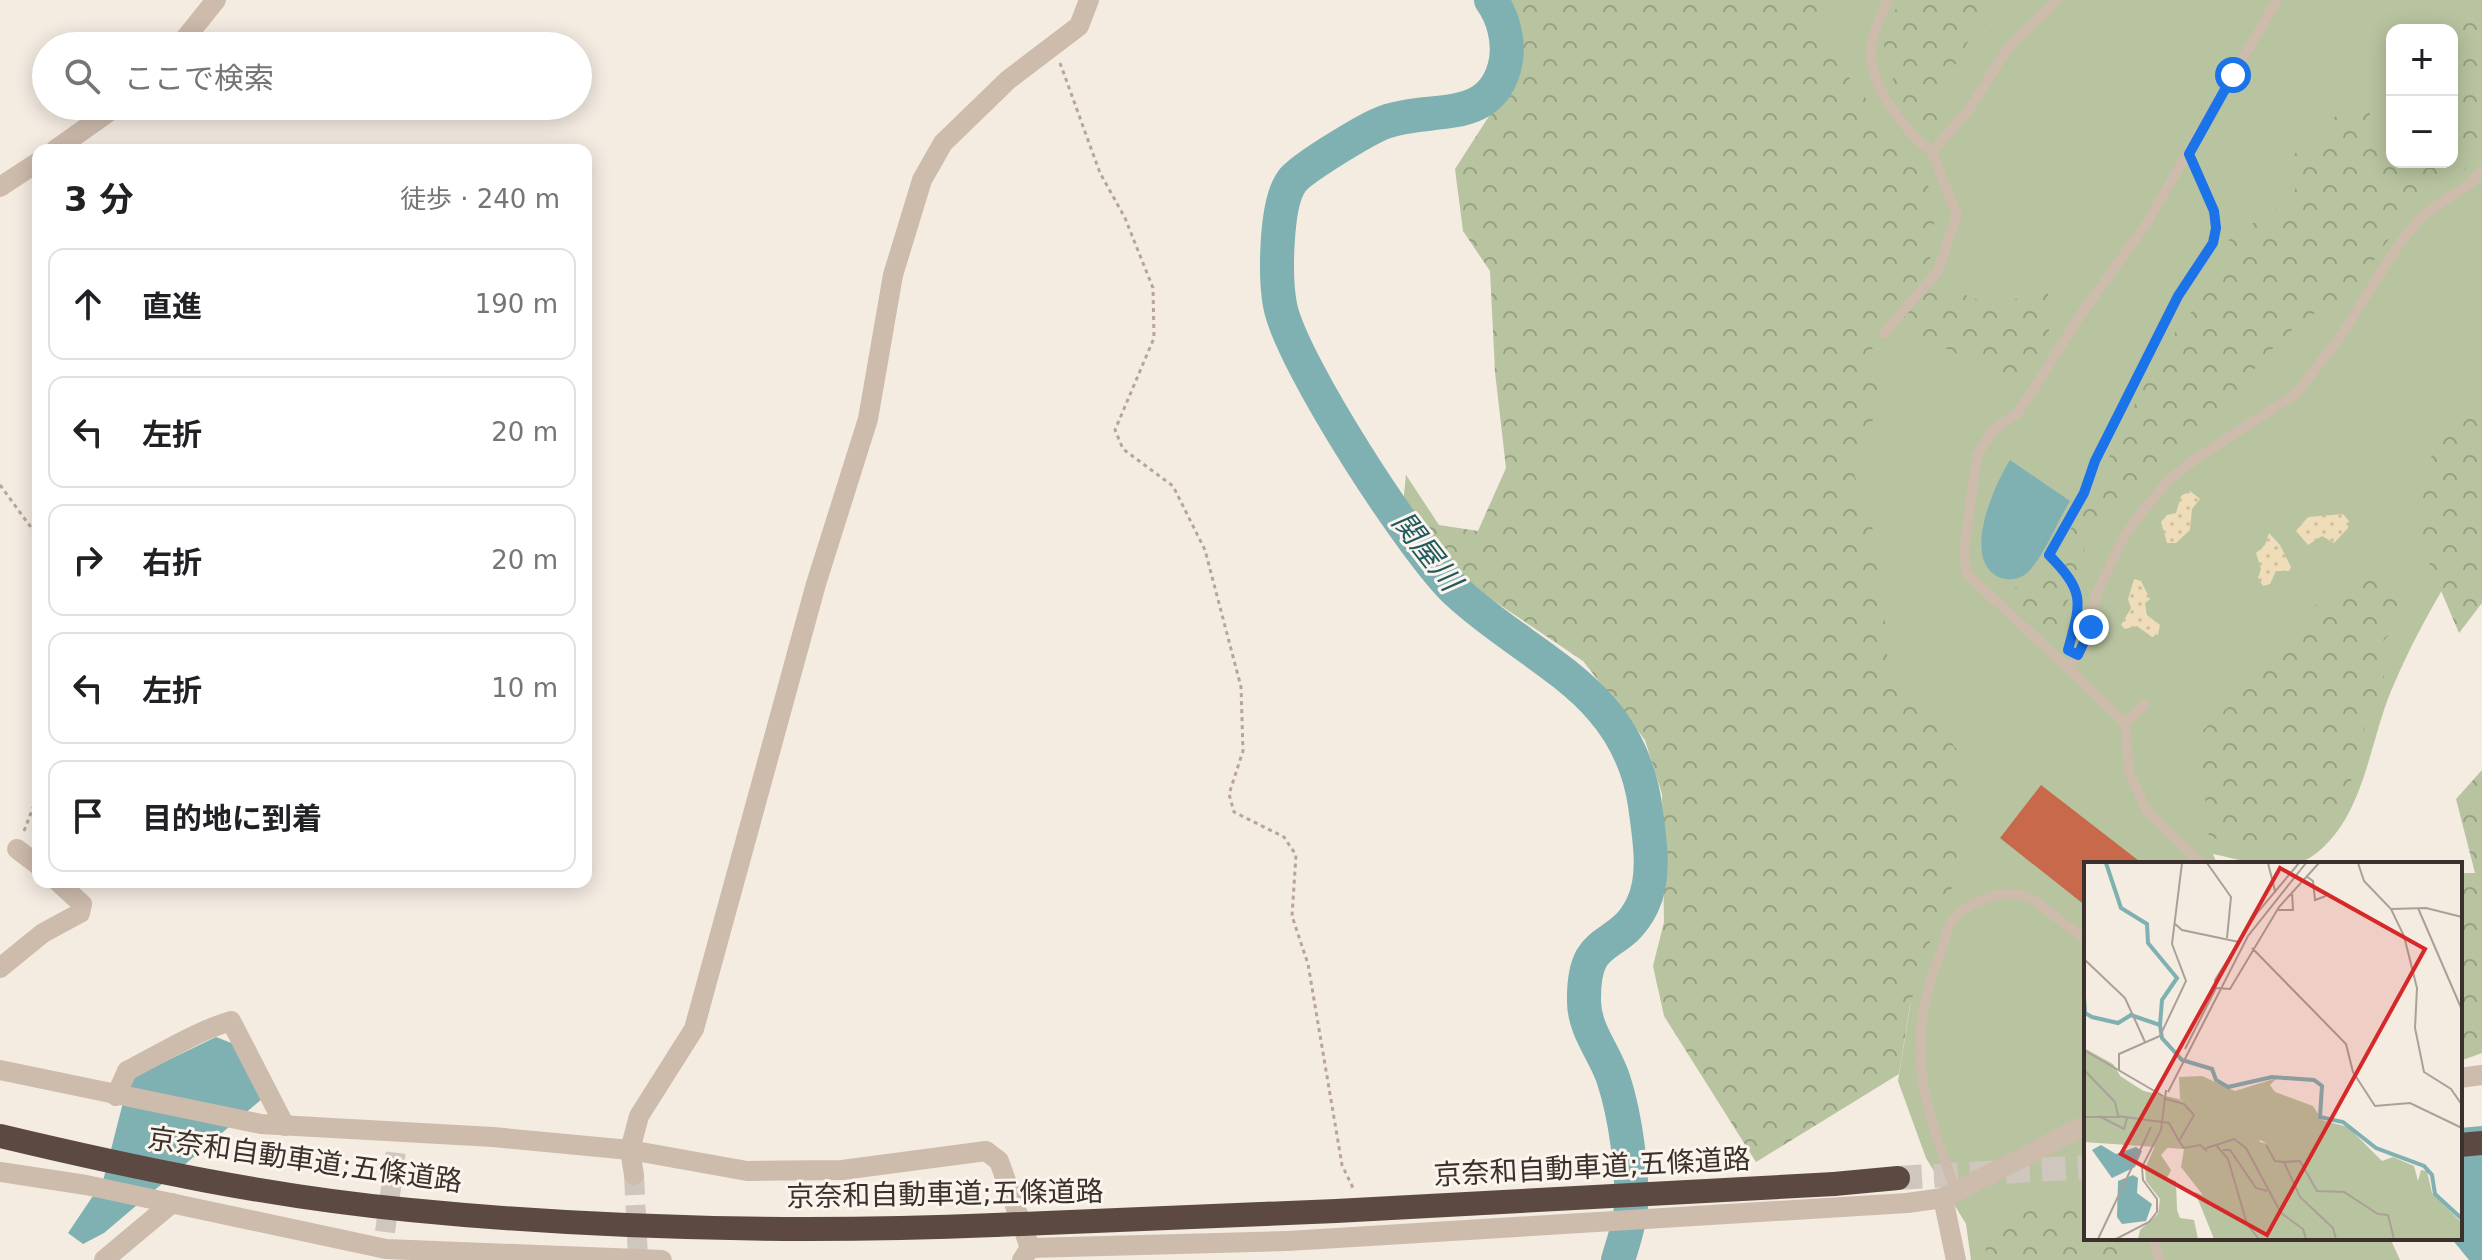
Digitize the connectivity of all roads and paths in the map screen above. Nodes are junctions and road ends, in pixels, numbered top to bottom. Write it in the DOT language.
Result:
graph roads {
  1 [pos="216,0"];
  2 [pos="1089,0"];
  3 [pos="1888,0"];
  4 [pos="2057,0"];
  5 [pos="2277,0"];
  6 [pos="190,32"];
  7 [pos="1054,48"];
  8 [pos="97,120"];
  9 [pos="63,144"];
  10 [pos="1932,152"];
  11 [pos="2189,154"];
  12 [pos="32,166"];
  13 [pos="2482,171"];
  14 [pos="0,187"];
  15 [pos="1884,333"];
  16 [pos="0,485"];
  17 [pos="32,529"];
  18 [pos="2078,655"];
  19 [pos="2068,668"];
  20 [pos="2145,704"];
  21 [pos="2125,723"];
  22 [pos="32,810"];
  23 [pos="17,849"];
  24 [pos="32,860"];
  25 [pos="2200,862"];
  26 [pos="65,888"];
  27 [pos="2084,936"];
  28 [pos="0,968"];
  29 [pos="0,1070"];
  30 [pos="2482,1075"];
  31 [pos="2462,1078"];
  32 [pos="116,1096"];
  33 [pos="285,1126"];
  34 [pos="2084,1126"];
  35 [pos="0,1136"];
  36 [pos="2482,1143"];
  37 [pos="2462,1145"];
  38 [pos="630,1150"];
  39 [pos="0,1172"];
  40 [pos="634,1175"];
  41 [pos="1898,1178"];
  42 [pos="1353,1189"];
  43 [pos="1950,1195"];
  44 [pos="172,1203"];
  45 [pos="2154,1240"];
  46 [pos="1026,1254"];
  47 [pos="447,1256"];
  48 [pos="639,1259"];
  49 [pos="104,1260"];
  50 [pos="662,1260"];
  51 [pos="1956,1260"];
  52 [pos="2160,1260"];
  1 -- 6 [label="street"];
  2 -- 7 [label="street"];
  3 -- 10 [label="lane"];
  4 -- 10 [label="lane"];
  5 -- 11 [label="lane"];
  7 -- 38 [label="street"];
  7 -- 42 [label="path"];
  8 -- 9 [label="street"];
  10 -- 15 [label="lane"];
  11 -- 18 [label="lane"];
  11 -- 19 [label="lane"];
  12 -- 14 [label="street"];
  13 -- 18 [label="lane"];
  16 -- 17 [label="path"];
  18 -- 19 [label="lane"];
  19 -- 21 [label="lane"];
  20 -- 21 [label="lane"];
  21 -- 25 [label="lane"];
  22 -- 23 [label="path"];
  23 -- 24 [label="street"];
  26 -- 28 [label="street"];
  27 -- 43 [label="lane"];
  29 -- 32 [label="street"];
  30 -- 31 [label="street"];
  32 -- 33 [label="street"];
  32 -- 33 [label="street"];
  33 -- 38 [label="street"];
  34 -- 43 [label="street"];
  35 -- 41 [label="highway, 京奈和自動車道;五條道路, bridge"];
  36 -- 37 [label="highway"];
  38 -- 40 [label="street"];
  38 -- 46 [label="street"];
  39 -- 44 [label="street"];
  43 -- 46 [label="street, bridge"];
  43 -- 51 [label="street"];
  44 -- 47 [label="street"];
  44 -- 49 [label="street"];
  45 -- 52 [label="lane"];
  47 -- 48 [label="street"];
  48 -- 50 [label="street"];
}
